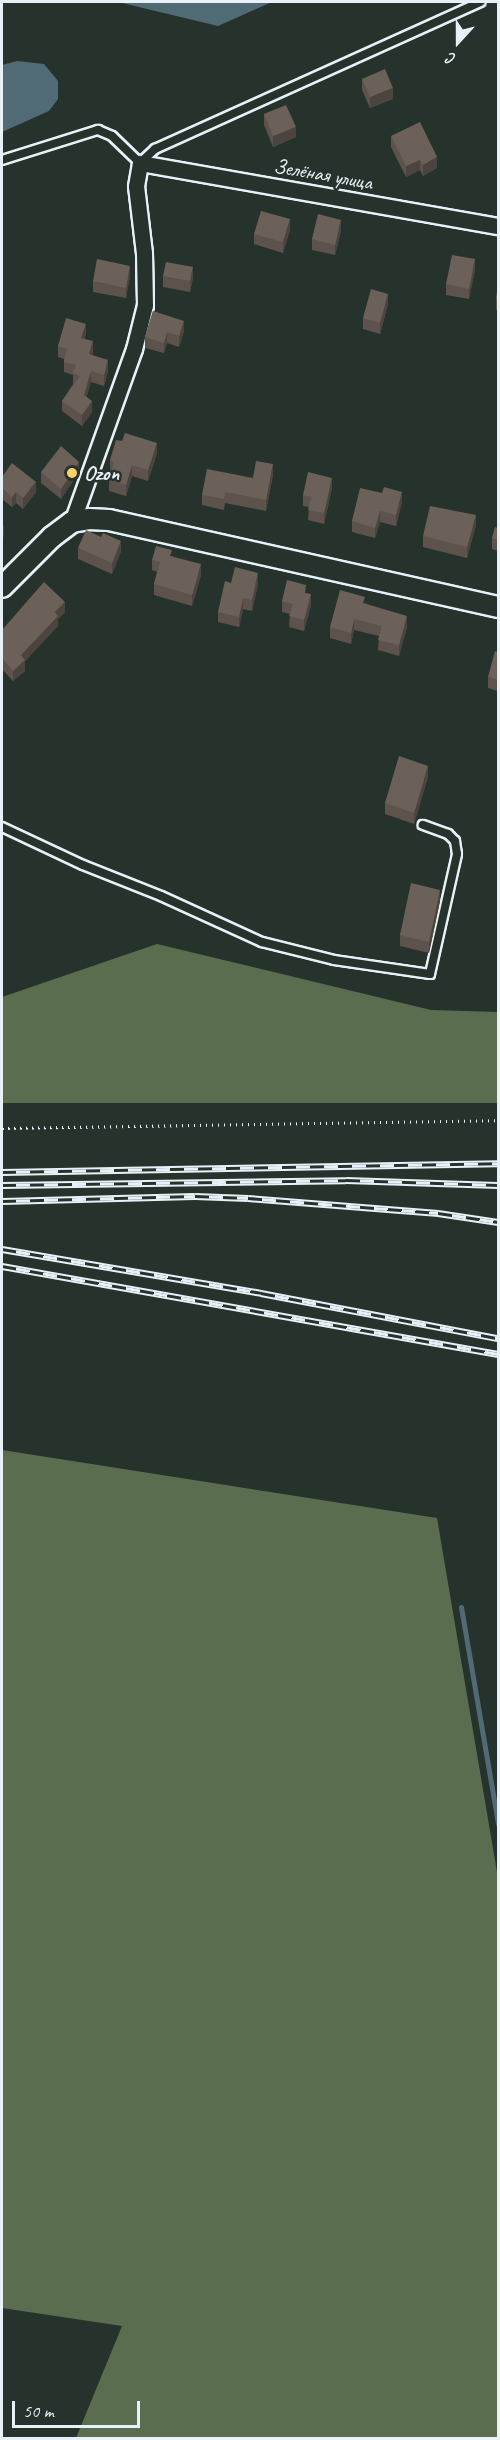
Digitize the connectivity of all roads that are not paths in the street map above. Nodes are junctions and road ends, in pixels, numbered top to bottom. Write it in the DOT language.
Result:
graph roads {
  1 [pos="480,2"];
  2 [pos="2,160"];
  3 [pos="140,163"];
  4 [pos="498,226"];
  5 [pos="72,522"];
  6 [pos="2,587"];
  7 [pos="498,607"];
  8 [pos="423,825"];
  9 [pos="2,827"];
  1 -- 3 [label="lane"];
  2 -- 3 [label="lane"];
  3 -- 4 [label="street, Зелёная улица"];
  3 -- 5 [label="street"];
  5 -- 6 [label="street"];
  5 -- 7 [label="street"];
  8 -- 9 [label="lane"];
}
